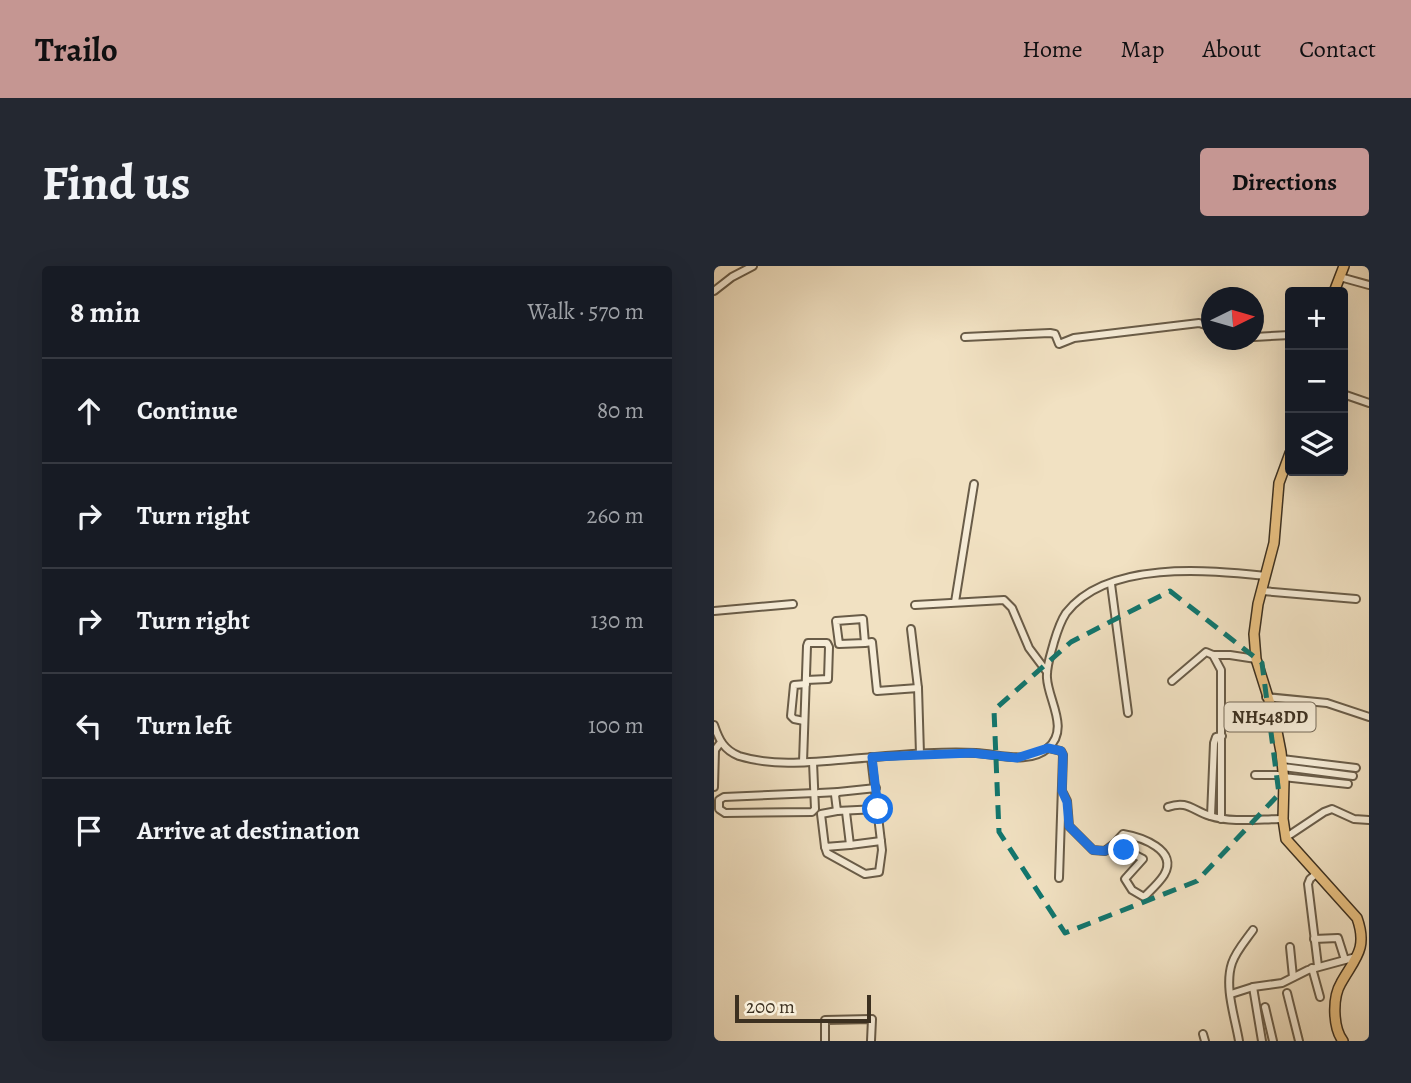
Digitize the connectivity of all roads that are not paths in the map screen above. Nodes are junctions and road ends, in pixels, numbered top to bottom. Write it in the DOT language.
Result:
graph roads {
  1 [pos="753,266"];
  2 [pos="1344,266"];
  3 [pos="1340,277"];
  4 [pos="1369,285"];
  5 [pos="1336,287"];
  6 [pos="714,291"];
  7 [pos="1201,324"];
  8 [pos="1285,335"];
  9 [pos="1264,336"];
  10 [pos="965,337"];
  11 [pos="1348,396"];
  12 [pos="1369,403"];
  13 [pos="1285,467"];
  14 [pos="974,484"];
  15 [pos="1264,576"];
  16 [pos="1111,584"];
  17 [pos="1262,591"];
  18 [pos="1356,599"];
  19 [pos="955,603"];
  20 [pos="793,604"];
  21 [pos="915,605"];
  22 [pos="714,611"];
  23 [pos="911,629"];
  24 [pos="1252,637"];
  25 [pos="865,643"];
  26 [pos="1213,655"];
  27 [pos="1253,659"];
  28 [pos="1046,672"];
  29 [pos="1172,681"];
  30 [pos="806,682"];
  31 [pos="918,688"];
  32 [pos="1266,697"];
  33 [pos="1128,713"];
  34 [pos="1369,717"];
  35 [pos="804,721"];
  36 [pos="714,725"];
  37 [pos="1222,736"];
  38 [pos="721,742"];
  39 [pos="1048,748"];
  40 [pos="920,754"];
  41 [pos="872,757"];
  42 [pos="803,762"];
  43 [pos="813,762"];
  44 [pos="1281,767"];
  45 [pos="1356,768"];
  46 [pos="1255,775"];
  47 [pos="1353,775"];
  48 [pos="1348,783"];
  49 [pos="714,788"];
  50 [pos="876,788"];
  51 [pos="1062,791"];
  52 [pos="838,792"];
  53 [pos="817,793"];
  54 [pos="1168,807"];
  55 [pos="878,809"];
  56 [pos="837,811"];
  57 [pos="846,812"];
  58 [pos="1210,816"];
  59 [pos="1221,819"];
  60 [pos="1283,819"];
  61 [pos="1369,820"];
  62 [pos="881,841"];
  63 [pos="1289,843"];
  64 [pos="850,845"];
  65 [pos="1114,845"];
  66 [pos="825,847"];
  67 [pos="1316,874"];
  68 [pos="1059,878"];
  69 [pos="1253,930"];
  70 [pos="1314,939"];
  71 [pos="1290,947"];
  72 [pos="1358,957"];
  73 [pos="1345,960"];
  74 [pos="1315,967"];
  75 [pos="1293,977"];
  76 [pos="1344,979"];
  77 [pos="1253,988"];
  78 [pos="1287,993"];
  79 [pos="1231,994"];
  80 [pos="1320,997"];
  81 [pos="1265,1007"];
  82 [pos="825,1041"];
  83 [pos="871,1041"];
  84 [pos="1239,1041"];
  85 [pos="1262,1041"];
  86 [pos="1273,1041"];
  87 [pos="1299,1041"];
  88 [pos="1343,1041"];
  89 [pos="1350,1041"];
  1 -- 6 [label="street"];
  2 -- 3 [label="highway"];
  3 -- 4 [label="street"];
  3 -- 5 [label="highway"];
  7 -- 10 [label="street"];
  8 -- 9 [label="street"];
  11 -- 12 [label="street"];
  13 -- 15 [label="highway, NH548DD"];
  14 -- 19 [label="street"];
  15 -- 16 [label="street"];
  15 -- 17 [label="highway, NH548DD"];
  15 -- 24 [label="highway, NH548DD"];
  16 -- 28 [label="street"];
  16 -- 33 [label="street"];
  17 -- 18 [label="street"];
  17 -- 24 [label="highway, NH548DD"];
  19 -- 21 [label="street"];
  19 -- 28 [label="street"];
  20 -- 22 [label="street"];
  23 -- 31 [label="street"];
  24 -- 27 [label="highway, NH548DD"];
  25 -- 25 [label="street"];
  25 -- 31 [label="street"];
  26 -- 27 [label="street"];
  26 -- 29 [label="street"];
  26 -- 37 [label="street"];
  27 -- 32 [label="highway, NH548DD"];
  28 -- 39 [label="street"];
  30 -- 30 [label="street"];
  30 -- 35 [label="street"];
  30 -- 35 [label="street"];
  31 -- 40 [label="street"];
  32 -- 34 [label="street"];
  32 -- 44 [label="highway, NH548DD"];
  35 -- 42 [label="street"];
  36 -- 38 [label="street"];
  37 -- 58 [label="street"];
  37 -- 59 [label="street"];
  38 -- 42 [label="street"];
  38 -- 49 [label="street"];
  39 -- 40 [label="street"];
  39 -- 51 [label="street"];
  40 -- 41 [label="street"];
  41 -- 43 [label="street"];
  41 -- 50 [label="street"];
  42 -- 43 [label="street"];
  43 -- 53 [label="street"];
  44 -- 45 [label="street"];
  44 -- 46 [label="street"];
  44 -- 47 [label="street"];
  44 -- 48 [label="street"];
  44 -- 60 [label="highway, NH548DD"];
  50 -- 52 [label="street"];
  50 -- 55 [label="street"];
  51 -- 65 [label="street"];
  51 -- 68 [label="street"];
  52 -- 53 [label="street"];
  52 -- 56 [label="street"];
  53 -- 53 [label="street"];
  54 -- 58 [label="street"];
  55 -- 57 [label="street"];
  55 -- 62 [label="street"];
  56 -- 57 [label="street"];
  56 -- 66 [label="street"];
  57 -- 64 [label="street"];
  58 -- 59 [label="street"];
  59 -- 60 [label="street"];
  60 -- 63 [label="highway, NH548DD"];
  61 -- 63 [label="street"];
  62 -- 64 [label="street"];
  62 -- 66 [label="street"];
  63 -- 67 [label="highway"];
  64 -- 66 [label="street"];
  65 -- 65 [label="street"];
  67 -- 70 [label="street"];
  67 -- 72 [label="highway"];
  69 -- 79 [label="street"];
  70 -- 73 [label="street"];
  70 -- 74 [label="street"];
  71 -- 75 [label="street"];
  72 -- 73 [label="street"];
  72 -- 76 [label="highway"];
  73 -- 74 [label="street"];
  74 -- 75 [label="street"];
  74 -- 80 [label="street"];
  75 -- 77 [label="street"];
  76 -- 88 [label="highway"];
  76 -- 89 [label="highway"];
  77 -- 79 [label="street"];
  77 -- 85 [label="street"];
  78 -- 87 [label="street"];
  79 -- 84 [label="street"];
  81 -- 86 [label="street"];
  82 -- 83 [label="street"];
}
